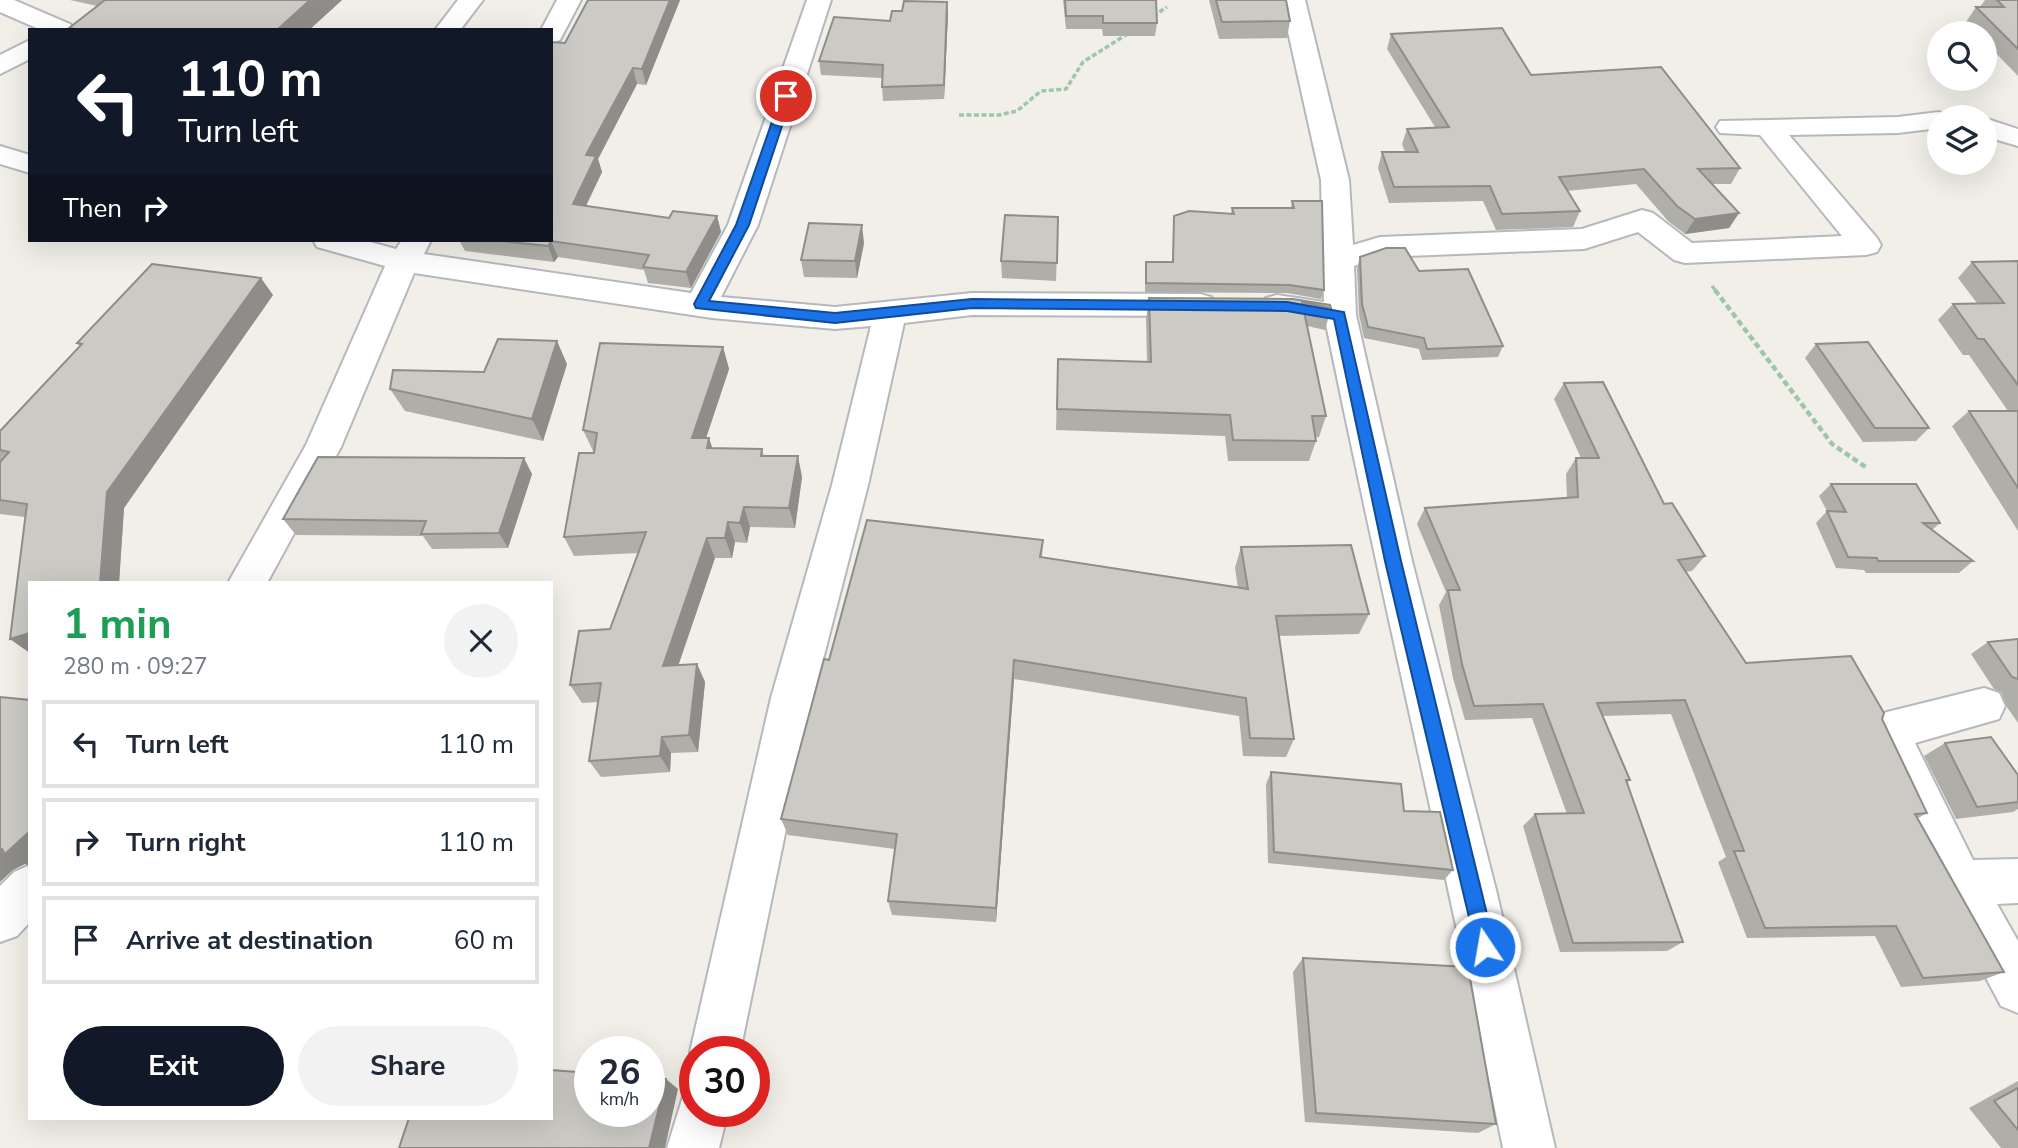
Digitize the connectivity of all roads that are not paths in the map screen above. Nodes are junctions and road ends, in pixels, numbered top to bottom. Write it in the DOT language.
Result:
graph roads {
  1 [pos="471,0"];
  2 [pos="569,0"];
  3 [pos="819,0"];
  4 [pos="1293,0"];
  5 [pos="0,3"];
  6 [pos="56,28"];
  7 [pos="449,28"];
  8 [pos="553,30"];
  9 [pos="28,49"];
  10 [pos="0,66"];
  11 [pos="1927,121"];
  12 [pos="1767,126"];
  13 [pos="1730,127"];
  14 [pos="1997,131"];
  15 [pos="2018,138"];
  16 [pos="0,155"];
  17 [pos="28,163"];
  18 [pos="345,242"];
  19 [pos="411,250"];
  20 [pos="1339,260"];
  21 [pos="701,304"];
  22 [pos="890,314"];
  23 [pos="1340,315"];
  24 [pos="248,581"];
  25 [pos="1984,706"];
  26 [pos="2018,881"];
  27 [pos="1960,883"];
  28 [pos="28,890"];
  29 [pos="0,919"];
  30 [pos="2018,989"];
  31 [pos="718,1036"];
  32 [pos="698,1127"];
  33 [pos="693,1148"];
  34 [pos="1529,1148"];
  1 -- 7 [label="street"];
  2 -- 8 [label="street"];
  3 -- 21 [label="street"];
  4 -- 20 [label="street"];
  5 -- 6 [label="street"];
  9 -- 10 [label="street"];
  11 -- 12 [label="street"];
  12 -- 13 [label="street"];
  12 -- 20 [label="street"];
  14 -- 15 [label="street"];
  16 -- 17 [label="street"];
  18 -- 19 [label="street"];
  19 -- 21 [label="street"];
  19 -- 24 [label="street"];
  20 -- 23 [label="street"];
  21 -- 22 [label="street"];
  22 -- 23 [label="street"];
  22 -- 31 [label="street"];
  23 -- 34 [label="street"];
  25 -- 27 [label="street"];
  26 -- 27 [label="street"];
  27 -- 30 [label="street"];
  28 -- 29 [label="street"];
  32 -- 33 [label="street"];
}
